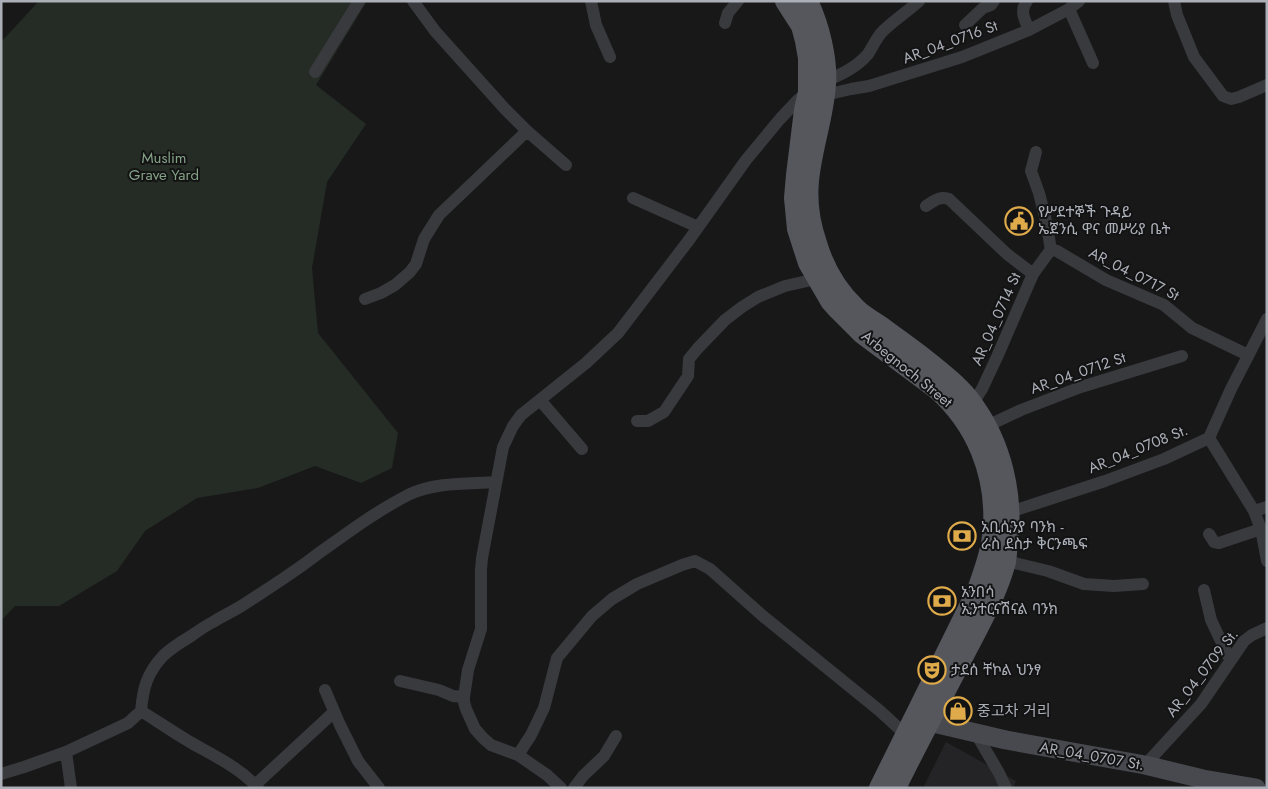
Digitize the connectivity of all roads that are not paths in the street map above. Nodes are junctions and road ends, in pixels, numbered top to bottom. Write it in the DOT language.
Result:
graph roads {
  1 [pos="359,1"];
  2 [pos="413,1"];
  3 [pos="591,1"];
  4 [pos="738,1"];
  5 [pos="785,1"];
  6 [pos="808,1"];
  7 [pos="919,1"];
  8 [pos="994,1"];
  9 [pos="1027,1"];
  10 [pos="1174,1"];
  11 [pos="1074,5"];
  12 [pos="725,23"];
  13 [pos="964,25"];
  14 [pos="1029,30"];
  15 [pos="610,56"];
  16 [pos="1093,63"];
  17 [pos="315,72"];
  18 [pos="1267,85"];
  19 [pos="820,90"];
  20 [pos="526,131"];
  21 [pos="1036,152"];
  22 [pos="566,166"];
  23 [pos="633,198"];
  24 [pos="926,206"];
  25 [pos="698,227"];
  26 [pos="1054,251"];
  27 [pos="1033,274"];
  28 [pos="816,279"];
  29 [pos="365,298"];
  30 [pos="1267,319"];
  31 [pos="1248,355"];
  32 [pos="1182,356"];
  33 [pos="540,400"];
  34 [pos="973,403"];
  35 [pos="637,422"];
  36 [pos="987,426"];
  37 [pos="1209,438"];
  38 [pos="582,449"];
  39 [pos="496,482"];
  40 [pos="1267,506"];
  41 [pos="1254,511"];
  42 [pos="1010,512"];
  43 [pos="1261,529"];
  44 [pos="1208,534"];
  45 [pos="1006,561"];
  46 [pos="1267,561"];
  47 [pos="1143,584"];
  48 [pos="1204,590"];
  49 [pos="1267,628"];
  50 [pos="1230,660"];
  51 [pos="400,681"];
  52 [pos="325,690"];
  53 [pos="464,697"];
  54 [pos="141,711"];
  55 [pos="334,712"];
  56 [pos="922,719"];
  57 [pos="975,732"];
  58 [pos="905,734"];
  59 [pos="616,736"];
  60 [pos="66,752"];
  61 [pos="518,755"];
  62 [pos="1145,765"];
  63 [pos="1,774"];
  64 [pos="1199,783"];
  65 [pos="256,786"];
  66 [pos="70,788"];
  67 [pos="379,788"];
  68 [pos="560,788"];
  69 [pos="574,788"];
  70 [pos="879,788"];
  71 [pos="896,788"];
  72 [pos="1006,788"];
  73 [pos="1256,788"];
  1 -- 17 [label="street"];
  2 -- 20 [label="street"];
  3 -- 15 [label="street"];
  4 -- 12 [label="street"];
  5 -- 19 [label="main road, Arbegnoch Street"];
  6 -- 19 [label="main road, Arbegnoch Street"];
  7 -- 19 [label="street"];
  8 -- 13 [label="street"];
  9 -- 14 [label="street"];
  10 -- 18 [label="street"];
  11 -- 14 [label="street, AR_04_0716 St"];
  11 -- 16 [label="street"];
  14 -- 19 [label="street, AR_04_0716 St"];
  19 -- 25 [label="street"];
  19 -- 28 [label="main road, Arbegnoch Street"];
  19 -- 34 [label="main road, Arbegnoch Street"];
  20 -- 22 [label="street"];
  20 -- 29 [label="street"];
  21 -- 26 [label="street"];
  23 -- 25 [label="street"];
  24 -- 27 [label="street"];
  25 -- 33 [label="street"];
  26 -- 27 [label="street, AR_04_0714 St"];
  26 -- 31 [label="street, AR_04_0717 St"];
  27 -- 34 [label="street, AR_04_0714 St"];
  28 -- 35 [label="street"];
  28 -- 56 [label="main road, Arbegnoch Street"];
  30 -- 31 [label="street, AR_04_0708 St."];
  31 -- 37 [label="street, AR_04_0708 St."];
  32 -- 36 [label="street, AR_04_0712 St"];
  33 -- 38 [label="street"];
  33 -- 39 [label="street"];
  34 -- 36 [label="main road, Arbegnoch Street"];
  36 -- 42 [label="main road, Arbegnoch Street"];
  37 -- 41 [label="street"];
  37 -- 42 [label="street, AR_04_0708 St."];
  39 -- 53 [label="street"];
  39 -- 54 [label="street"];
  40 -- 41 [label="street"];
  41 -- 43 [label="street"];
  42 -- 45 [label="main road, Arbegnoch Street"];
  43 -- 44 [label="street"];
  43 -- 46 [label="street"];
  45 -- 47 [label="street"];
  45 -- 56 [label="main road, Arbegnoch Street"];
  48 -- 50 [label="street"];
  49 -- 50 [label="street, AR_04_0709 St."];
  50 -- 62 [label="street, AR_04_0709 St."];
  51 -- 53 [label="street"];
  52 -- 55 [label="street"];
  53 -- 61 [label="street"];
  54 -- 60 [label="street"];
  54 -- 65 [label="street"];
  55 -- 65 [label="street"];
  55 -- 67 [label="street"];
  56 -- 57 [label="street, AR_04_0707 St."];
  56 -- 58 [label="main road, Arbegnoch Street"];
  56 -- 71 [label="main road, Arbegnoch Street"];
  57 -- 62 [label="street, AR_04_0707 St."];
  57 -- 72 [label="street"];
  58 -- 61 [label="street"];
  58 -- 70 [label="main road, Arbegnoch Street"];
  59 -- 69 [label="street"];
  60 -- 63 [label="street"];
  60 -- 66 [label="street"];
  61 -- 68 [label="street"];
  62 -- 64 [label="street, AR_04_0707 St."];
  64 -- 73 [label="street, AR_04_0707 St."];
}
